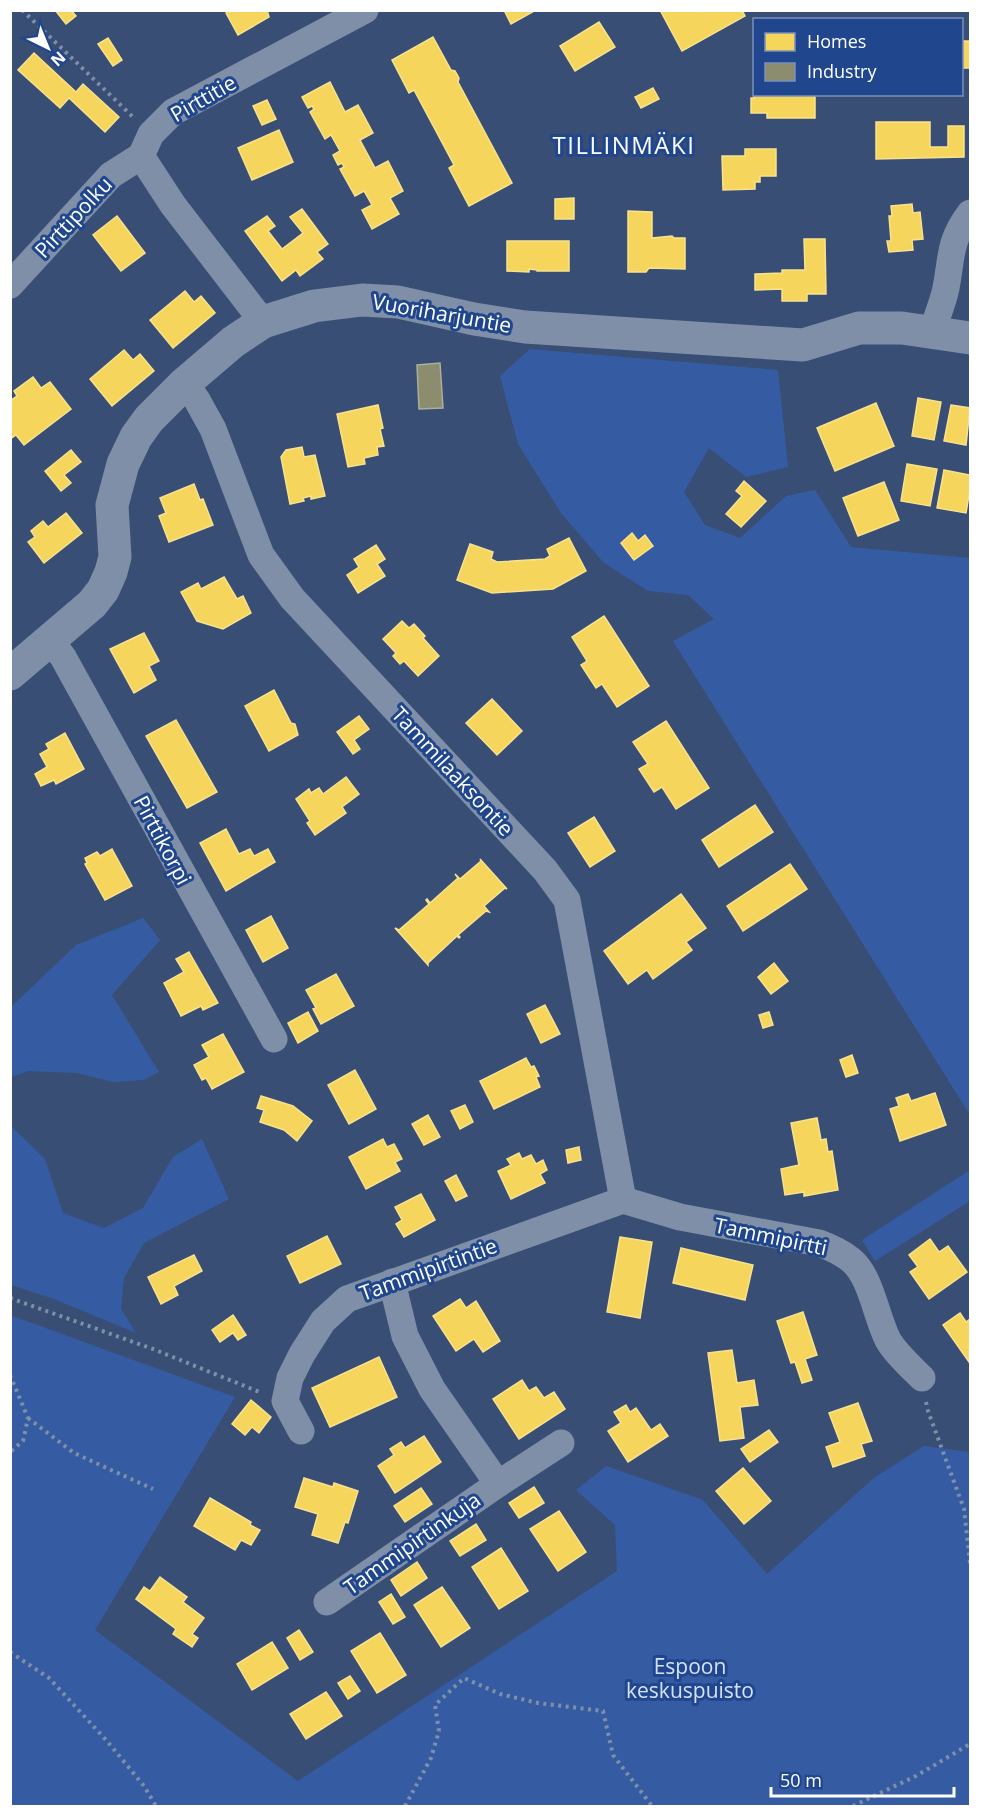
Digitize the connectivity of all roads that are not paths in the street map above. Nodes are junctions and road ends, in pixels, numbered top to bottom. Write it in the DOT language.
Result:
graph roads {
  1 [pos="365,10"];
  2 [pos="146,145"];
  3 [pos="970,213"];
  4 [pos="10,285"];
  5 [pos="263,322"];
  6 [pos="932,333"];
  7 [pos="970,338"];
  8 [pos="185,383"];
  9 [pos="51,641"];
  10 [pos="10,674"];
  11 [pos="274,1040"];
  12 [pos="624,1200"];
  13 [pos="392,1282"];
  14 [pos="922,1378"];
  15 [pos="301,1431"];
  16 [pos="561,1443"];
  17 [pos="498,1484"];
  18 [pos="327,1602"];
  1 -- 2 [label="street, Pirttitie"];
  2 -- 4 [label="street, Pirttipolku"];
  2 -- 5 [label="street"];
  3 -- 6 [label="street"];
  5 -- 6 [label="street, Vuoriharjuntie"];
  5 -- 8 [label="street, Vuoriharjuntie"];
  6 -- 7 [label="street, Vuoriharjuntie"];
  8 -- 9 [label="street, Vuoriharjuntie"];
  8 -- 12 [label="street, Tammilaaksontie"];
  9 -- 10 [label="street, Vuoriharjuntie"];
  9 -- 11 [label="street, Pirttikorpi"];
  12 -- 13 [label="street, Tammipirtintie"];
  12 -- 14 [label="street, Tammipirtti"];
  13 -- 15 [label="street, Tammipirtintie"];
  13 -- 17 [label="street, Tammipirtinkuja"];
  16 -- 17 [label="street, Tammipirtinkuja"];
  17 -- 18 [label="street, Tammipirtinkuja"];
}
